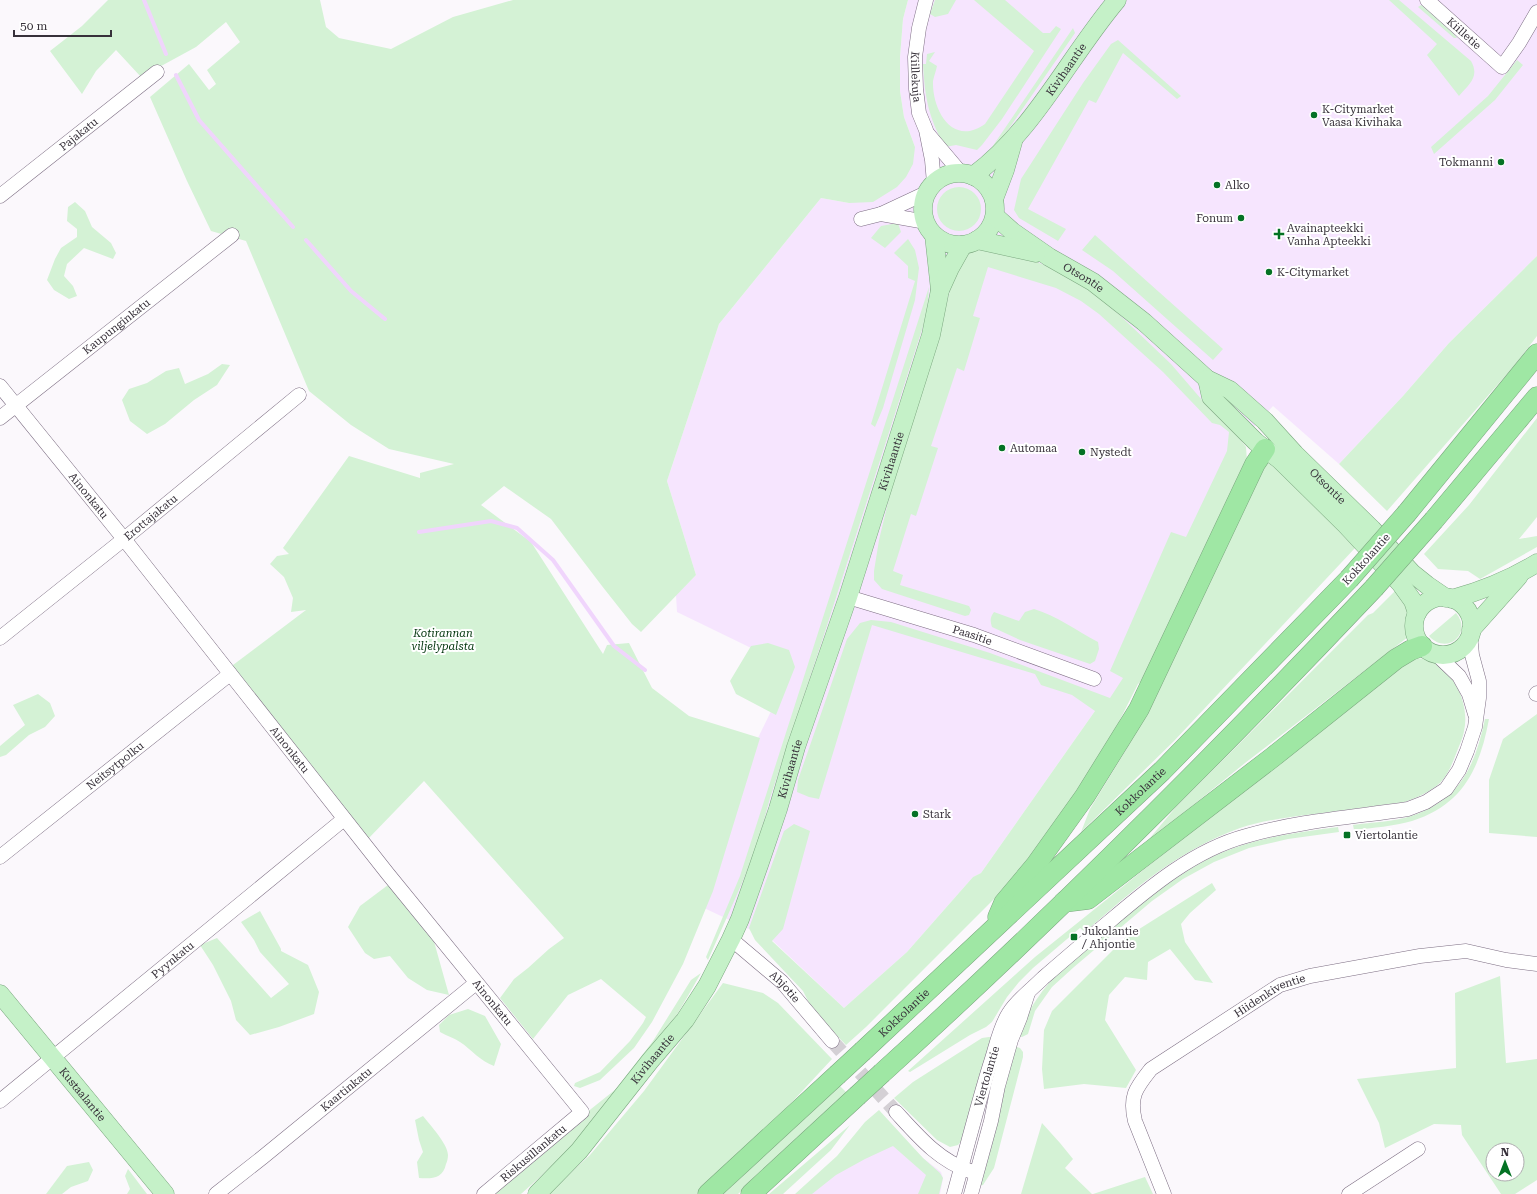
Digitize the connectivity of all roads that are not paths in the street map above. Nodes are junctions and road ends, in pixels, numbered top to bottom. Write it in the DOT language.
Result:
graph roads {
  1 [pos="926,0"];
  2 [pos="1117,0"];
  3 [pos="1428,0"];
  4 [pos="1537,12"];
  5 [pos="157,72"];
  6 [pos="926,130"];
  7 [pos="1014,139"];
  8 [pos="967,174"];
  9 [pos="931,188"];
  10 [pos="0,196"];
  11 [pos="994,207"];
  12 [pos="881,214"];
  13 [pos="861,219"];
  14 [pos="930,228"];
  15 [pos="232,235"];
  16 [pos="970,243"];
  17 [pos="1049,256"];
  18 [pos="940,290"];
  19 [pos="1537,354"];
  20 [pos="0,386"];
  21 [pos="299,395"];
  22 [pos="1537,397"];
  23 [pos="16,405"];
  24 [pos="0,418"];
  25 [pos="1271,442"];
  26 [pos="124,539"];
  27 [pos="1530,568"];
  28 [pos="848,597"];
  29 [pos="1449,598"];
  30 [pos="1417,613"];
  31 [pos="1471,632"];
  32 [pos="0,638"];
  33 [pos="1429,651"];
  34 [pos="230,674"];
  35 [pos="1094,679"];
  36 [pos="1476,716"];
  37 [pos="344,819"];
  38 [pos="0,857"];
  39 [pos="1064,902"];
  40 [pos="993,930"];
  41 [pos="731,939"];
  42 [pos="1537,964"];
  43 [pos="476,983"];
  44 [pos="1028,993"];
  45 [pos="0,994"];
  46 [pos="832,1041"];
  47 [pos="52,1057"];
  48 [pos="0,1101"];
  49 [pos="582,1112"];
  50 [pos="896,1112"];
  51 [pos="1418,1149"];
  52 [pos="962,1168"];
  53 [pos="977,1173"];
  54 [pos="165,1194"];
  55 [pos="216,1194"];
  56 [pos="484,1194"];
  57 [pos="537,1194"];
  58 [pos="708,1194"];
  59 [pos="751,1194"];
  60 [pos="954,1194"];
  61 [pos="971,1194"];
  62 [pos="1164,1194"];
  63 [pos="1349,1194"];
  1 -- 6 [label="street, Kiillekuja"];
  2 -- 7 [label="main road, Kivihaantie"];
  3 -- 4 [label="street, Kiilletie"];
  5 -- 10 [label="street, Pajakatu"];
  6 -- 8 [label="street, Kiillekuja"];
  6 -- 9 [label="street, Kiillekuja"];
  7 -- 8 [label="main road, Kivihaantie"];
  7 -- 11 [label="main road, Kivihaantie"];
  8 -- 9 [label="main road"];
  8 -- 11 [label="main road"];
  9 -- 12 [label="street"];
  9 -- 14 [label="main road"];
  11 -- 16 [label="main road"];
  11 -- 17 [label="main road, Otsontie"];
  12 -- 13 [label="street"];
  12 -- 14 [label="street"];
  14 -- 16 [label="main road"];
  14 -- 18 [label="main road, Kivihaantie"];
  15 -- 23 [label="street, Kaupunginkatu"];
  16 -- 17 [label="main road, Otsontie"];
  16 -- 18 [label="main road, Kivihaantie"];
  17 -- 25 [label="main road, Otsontie"];
  18 -- 28 [label="main road, Kivihaantie"];
  19 -- 40 [label="highway, Kokkolantie, bridge"];
  20 -- 23 [label="street, Ainonkatu"];
  21 -- 26 [label="street, Erottajakatu"];
  22 -- 39 [label="highway, bridge"];
  23 -- 24 [label="street, Kaupunginkatu"];
  23 -- 26 [label="street, Ainonkatu"];
  25 -- 29 [label="main road, Otsontie"];
  25 -- 30 [label="main road, Otsontie"];
  25 -- 40 [label="highway"];
  26 -- 32 [label="street, Erottajakatu"];
  26 -- 34 [label="street, Ainonkatu"];
  27 -- 29 [label="main road"];
  27 -- 31 [label="main road"];
  28 -- 35 [label="street, Paasitie"];
  28 -- 41 [label="main road, Kivihaantie"];
  29 -- 30 [label="main road"];
  29 -- 31 [label="main road"];
  30 -- 33 [label="main road"];
  31 -- 33 [label="main road"];
  31 -- 36 [label="street, Viertolantie"];
  33 -- 36 [label="street, Viertolantie"];
  33 -- 39 [label="highway"];
  34 -- 37 [label="street, Ainonkatu"];
  34 -- 38 [label="street, Neitsytpolku"];
  36 -- 44 [label="street, Viertolantie"];
  37 -- 43 [label="street, Ainonkatu"];
  37 -- 47 [label="street, Pyynkatu"];
  39 -- 59 [label="highway, bridge"];
  40 -- 58 [label="highway, Kokkolantie, bridge"];
  41 -- 46 [label="street, Ahjotie"];
  41 -- 57 [label="main road, Kivihaantie"];
  42 -- 62 [label="street, Hiidenkiventie"];
  43 -- 49 [label="street, Ainonkatu"];
  43 -- 55 [label="street, Kaartinkatu"];
  44 -- 52 [label="street, Viertolantie"];
  44 -- 53 [label="street, Viertolantie"];
  45 -- 47 [label="main road, Kustaalantie"];
  47 -- 48 [label="street, Pyynkatu"];
  47 -- 54 [label="main road, Kustaalantie"];
  49 -- 56 [label="street, Riskusillankatu"];
  50 -- 52 [label="street"];
  51 -- 63 [label="street"];
  52 -- 53 [label="street"];
  52 -- 60 [label="street, Viertolantie"];
  53 -- 61 [label="street, Viertolantie"];
}
